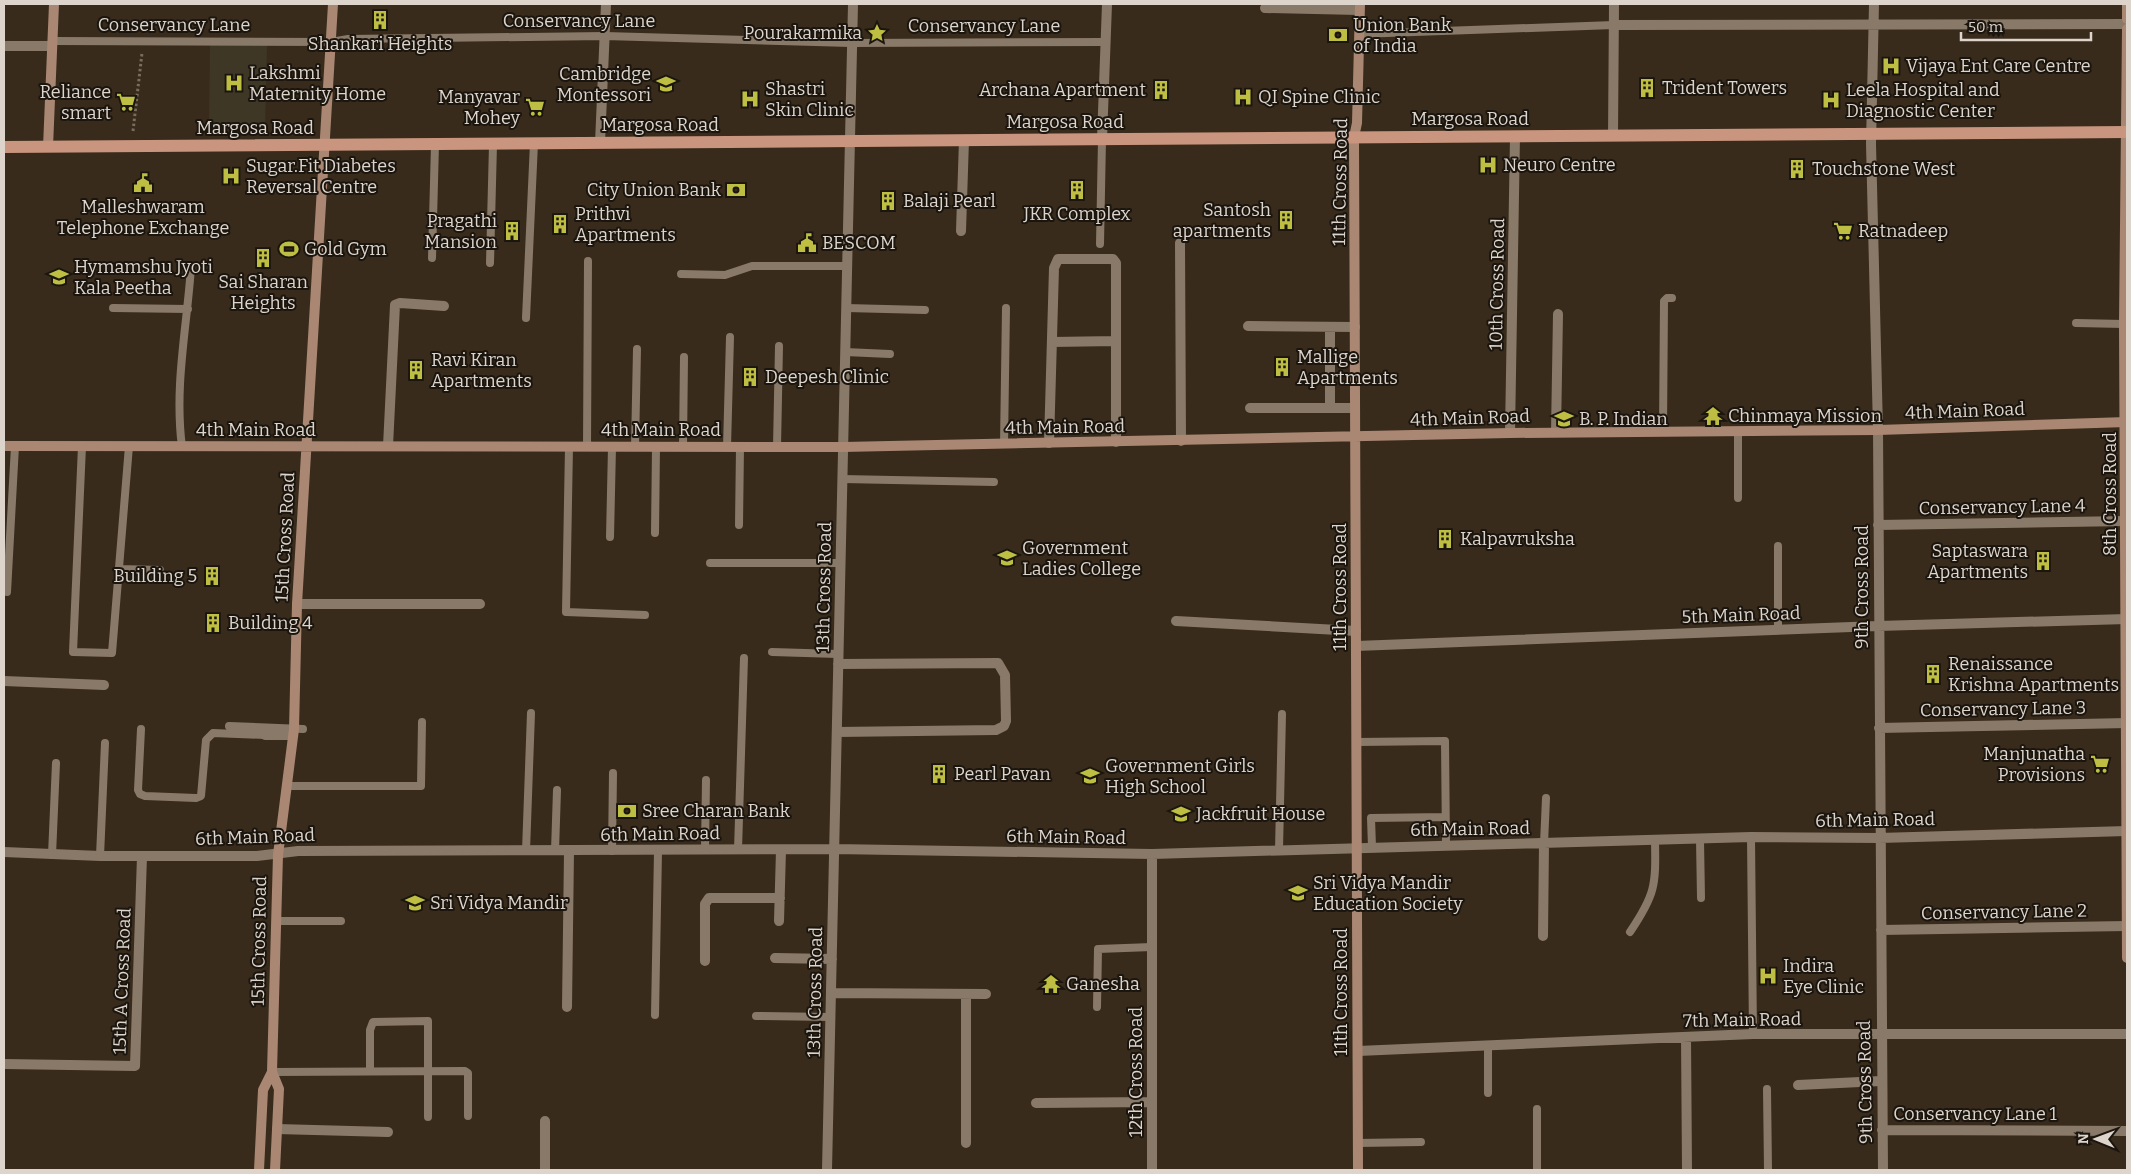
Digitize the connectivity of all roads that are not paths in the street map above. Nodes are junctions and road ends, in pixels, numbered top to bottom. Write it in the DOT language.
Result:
graph roads {
  1 [pos="54,4"];
  2 [pos="333,4"];
  3 [pos="606,4"];
  4 [pos="853,4"];
  5 [pos="1107,4"];
  6 [pos="1614,4"];
  7 [pos="1874,4"];
  8 [pos="2127,4"];
  9 [pos="1360,7"];
  10 [pos="1265,8"];
  11 [pos="2127,19"];
  12 [pos="2127,24"];
  13 [pos="1614,25"];
  14 [pos="1873,26"];
  15 [pos="2127,29"];
  16 [pos="1359,34"];
  17 [pos="605,36"];
  18 [pos="330,42"];
  19 [pos="1106,42"];
  20 [pos="52,43"];
  21 [pos="851,43"];
  22 [pos="4,46"];
  23 [pos="2126,132"];
  24 [pos="1872,134"];
  25 [pos="1515,136"];
  26 [pos="1613,136"];
  27 [pos="1354,138"];
  28 [pos="1102,139"];
  29 [pos="964,140"];
  30 [pos="849,141"];
  31 [pos="534,143"];
  32 [pos="600,143"];
  33 [pos="435,144"];
  34 [pos="493,144"];
  35 [pos="326,145"];
  36 [pos="48,146"];
  37 [pos="4,147"];
  38 [pos="960,231"];
  39 [pos="1180,243"];
  40 [pos="1100,244"];
  41 [pos="432,258"];
  42 [pos="588,260"];
  43 [pos="490,263"];
  44 [pos="191,266"];
  45 [pos="847,266"];
  46 [pos="681,274"];
  47 [pos="1672,298"];
  48 [pos="444,306"];
  49 [pos="113,308"];
  50 [pos="846,308"];
  51 [pos="1006,308"];
  52 [pos="188,309"];
  53 [pos="925,310"];
  54 [pos="1558,314"];
  55 [pos="526,318"];
  56 [pos="2076,323"];
  57 [pos="2124,324"];
  58 [pos="1248,326"];
  59 [pos="1330,327"];
  60 [pos="1355,327"];
  61 [pos="730,337"];
  62 [pos="1116,341"];
  63 [pos="1052,342"];
  64 [pos="780,346"];
  65 [pos="636,349"];
  66 [pos="845,352"];
  67 [pos="890,354"];
  68 [pos="684,357"];
  69 [pos="1250,408"];
  70 [pos="1330,408"];
  71 [pos="1355,408"];
  72 [pos="2127,422"];
  73 [pos="1878,430"];
  74 [pos="1738,431"];
  75 [pos="1556,432"];
  76 [pos="1662,432"];
  77 [pos="1510,433"];
  78 [pos="1355,438"];
  79 [pos="1181,441"];
  80 [pos="1116,442"];
  81 [pos="1049,443"];
  82 [pos="1004,444"];
  83 [pos="4,446"];
  84 [pos="15,446"];
  85 [pos="82,446"];
  86 [pos="129,446"];
  87 [pos="182,446"];
  88 [pos="306,446"];
  89 [pos="388,446"];
  90 [pos="587,446"];
  91 [pos="569,447"];
  92 [pos="612,447"];
  93 [pos="635,447"];
  94 [pos="656,447"];
  95 [pos="683,447"];
  96 [pos="727,447"];
  97 [pos="740,447"];
  98 [pos="777,447"];
  99 [pos="843,447"];
  100 [pos="842,479"];
  101 [pos="994,482"];
  102 [pos="1738,498"];
  103 [pos="2127,521"];
  104 [pos="739,525"];
  105 [pos="1878,526"];
  106 [pos="654,533"];
  107 [pos="610,537"];
  108 [pos="1778,546"];
  109 [pos="710,563"];
  110 [pos="840,563"];
  111 [pos="119,569"];
  112 [pos="160,570"];
  113 [pos="7,592"];
  114 [pos="297,604"];
  115 [pos="480,604"];
  116 [pos="644,615"];
  117 [pos="2127,620"];
  118 [pos="1176,621"];
  119 [pos="1878,626"];
  120 [pos="1778,630"];
  121 [pos="1356,631"];
  122 [pos="1356,646"];
  123 [pos="772,652"];
  124 [pos="744,658"];
  125 [pos="838,659"];
  126 [pos="4,681"];
  127 [pos="104,685"];
  128 [pos="531,713"];
  129 [pos="1282,714"];
  130 [pos="422,722"];
  131 [pos="2127,723"];
  132 [pos="229,726"];
  133 [pos="1879,728"];
  134 [pos="141,729"];
  135 [pos="297,731"];
  136 [pos="837,732"];
  137 [pos="265,735"];
  138 [pos="1357,742"];
  139 [pos="105,743"];
  140 [pos="56,763"];
  141 [pos="613,774"];
  142 [pos="706,780"];
  143 [pos="288,786"];
  144 [pos="557,790"];
  145 [pos="1546,798"];
  146 [pos="1445,817"];
  147 [pos="2127,832"];
  148 [pos="1751,837"];
  149 [pos="1879,838"];
  150 [pos="1700,840"];
  151 [pos="1654,841"];
  152 [pos="1544,844"];
  153 [pos="1446,846"];
  154 [pos="1372,847"];
  155 [pos="1357,848"];
  156 [pos="705,850"];
  157 [pos="738,850"];
  158 [pos="781,850"];
  159 [pos="834,850"];
  160 [pos="1279,850"];
  161 [pos="526,851"];
  162 [pos="555,851"];
  163 [pos="569,851"];
  164 [pos="612,851"];
  165 [pos="658,851"];
  166 [pos="4,852"];
  167 [pos="1152,854"];
  168 [pos="52,855"];
  169 [pos="278,855"];
  170 [pos="100,856"];
  171 [pos="142,856"];
  172 [pos="780,898"];
  173 [pos="1701,898"];
  174 [pos="341,921"];
  175 [pos="779,921"];
  176 [pos="276,922"];
  177 [pos="2127,926"];
  178 [pos="1881,930"];
  179 [pos="1630,932"];
  180 [pos="1543,936"];
  181 [pos="1152,947"];
  182 [pos="775,958"];
  183 [pos="832,958"];
  184 [pos="2127,958"];
  185 [pos="705,961"];
  186 [pos="831,993"];
  187 [pos="966,994"];
  188 [pos="986,994"];
  189 [pos="567,1007"];
  190 [pos="1097,1007"];
  191 [pos="655,1015"];
  192 [pos="756,1016"];
  193 [pos="831,1018"];
  194 [pos="1753,1034"];
  195 [pos="1880,1034"];
  196 [pos="2127,1034"];
  197 [pos="1686,1037"];
  198 [pos="1488,1045"];
  199 [pos="1358,1051"];
  200 [pos="4,1064"];
  201 [pos="370,1071"];
  202 [pos="429,1071"];
  203 [pos="272,1072"];
  204 [pos="1881,1081"];
  205 [pos="1798,1084"];
  206 [pos="1767,1089"];
  207 [pos="1488,1093"];
  208 [pos="1152,1102"];
  209 [pos="1036,1103"];
  210 [pos="1537,1109"];
  211 [pos="468,1116"];
  212 [pos="428,1117"];
  213 [pos="544,1121"];
  214 [pos="277,1129"];
  215 [pos="1882,1130"];
  216 [pos="2127,1131"];
  217 [pos="388,1132"];
  218 [pos="1421,1142"];
  219 [pos="966,1143"];
  220 [pos="1358,1143"];
  221 [pos="259,1170"];
  222 [pos="275,1170"];
  223 [pos="545,1170"];
  224 [pos="828,1170"];
  225 [pos="1152,1170"];
  226 [pos="1358,1170"];
  227 [pos="1537,1170"];
  228 [pos="1687,1170"];
  229 [pos="1768,1170"];
  230 [pos="1883,1170"];
  1 -- 20 [label="street"];
  2 -- 18 [label="street, 15th Cross Road"];
  3 -- 17 [label="street"];
  4 -- 21 [label="street, 13th Cross Road"];
  5 -- 19 [label="street"];
  6 -- 13 [label="street"];
  7 -- 14 [label="street, 9th Cross Road"];
  8 -- 11 [label="street"];
  9 -- 10 [label="street"];
  9 -- 16 [label="street, 11th Cross Road"];
  12 -- 14 [label="street"];
  13 -- 14 [label="street"];
  13 -- 16 [label="lane"];
  13 -- 26 [label="street"];
  14 -- 24 [label="street, 9th Cross Road"];
  15 -- 23 [label="street, 8th Cross Road"];
  16 -- 27 [label="street, 11th Cross Road"];
  17 -- 18 [label="lane, Conservancy Lane"];
  17 -- 21 [label="lane, Conservancy Lane"];
  17 -- 32 [label="street"];
  18 -- 20 [label="lane, Conservancy Lane"];
  18 -- 35 [label="street, 15th Cross Road"];
  19 -- 21 [label="lane, Conservancy Lane"];
  19 -- 28 [label="street"];
  20 -- 22 [label="street, Conservancy Lane"];
  20 -- 36 [label="street"];
  21 -- 30 [label="street, 13th Cross Road"];
  23 -- 24 [label="main road, Margosa Road"];
  23 -- 57 [label="street, 8th Cross Road"];
  24 -- 26 [label="main road, Margosa Road"];
  24 -- 73 [label="street, 9th Cross Road"];
  25 -- 26 [label="main road, Margosa Road"];
  25 -- 27 [label="main road, Margosa Road"];
  25 -- 77 [label="street, 10th Cross Road"];
  27 -- 28 [label="main road, Margosa Road"];
  27 -- 60 [label="street, 11th Cross Road"];
  28 -- 29 [label="main road, Margosa Road"];
  28 -- 40 [label="lane"];
  29 -- 30 [label="main road, Margosa Road"];
  29 -- 38 [label="street"];
  30 -- 32 [label="main road, Margosa Road"];
  30 -- 45 [label="street, 13th Cross Road"];
  31 -- 32 [label="main road, Margosa Road"];
  31 -- 34 [label="main road, Margosa Road"];
  31 -- 55 [label="lane"];
  33 -- 34 [label="main road, Margosa Road"];
  33 -- 35 [label="main road, Margosa Road"];
  33 -- 41 [label="lane"];
  34 -- 43 [label="lane"];
  35 -- 36 [label="main road, Margosa Road"];
  35 -- 88 [label="street, 15th Cross Road"];
  36 -- 37 [label="main road, Margosa Road"];
  39 -- 79 [label="street"];
  42 -- 90 [label="lane"];
  44 -- 52 [label="lane"];
  45 -- 46 [label="lane"];
  45 -- 50 [label="street, 13th Cross Road"];
  47 -- 76 [label="lane"];
  48 -- 89 [label="street"];
  49 -- 52 [label="lane"];
  50 -- 53 [label="lane"];
  50 -- 66 [label="street, 13th Cross Road"];
  51 -- 82 [label="lane"];
  52 -- 87 [label="lane"];
  54 -- 75 [label="street"];
  56 -- 57 [label="lane"];
  57 -- 72 [label="street, 8th Cross Road"];
  58 -- 59 [label="street"];
  59 -- 60 [label="street"];
  59 -- 70 [label="street"];
  60 -- 71 [label="street, 11th Cross Road"];
  61 -- 96 [label="lane"];
  62 -- 63 [label="street"];
  62 -- 63 [label="street"];
  62 -- 80 [label="street"];
  63 -- 81 [label="street"];
  64 -- 98 [label="lane"];
  65 -- 93 [label="lane"];
  66 -- 67 [label="lane"];
  66 -- 99 [label="street, 13th Cross Road"];
  68 -- 95 [label="lane"];
  69 -- 70 [label="street"];
  70 -- 71 [label="street"];
  71 -- 78 [label="street, 11th Cross Road"];
  72 -- 73 [label="street, 4th Main Road"];
  72 -- 103 [label="street, 8th Cross Road"];
  73 -- 74 [label="street, 4th Main Road"];
  73 -- 105 [label="street, 9th Cross Road"];
  74 -- 76 [label="street, 4th Main Road"];
  74 -- 102 [label="lane"];
  75 -- 76 [label="street, 4th Main Road"];
  75 -- 77 [label="street, 4th Main Road"];
  77 -- 78 [label="street, 4th Main Road"];
  78 -- 79 [label="street, 4th Main Road"];
  78 -- 121 [label="street, 11th Cross Road"];
  79 -- 80 [label="street, 4th Main Road"];
  80 -- 81 [label="street, 4th Main Road"];
  81 -- 82 [label="street, 4th Main Road"];
  82 -- 99 [label="street, 4th Main Road"];
  83 -- 84 [label="street, 4th Main Road"];
  84 -- 85 [label="street, 4th Main Road"];
  84 -- 113 [label="lane"];
  85 -- 86 [label="street, 4th Main Road"];
  85 -- 111 [label="lane"];
  86 -- 87 [label="street, 4th Main Road"];
  86 -- 111 [label="lane"];
  87 -- 88 [label="street, 4th Main Road"];
  88 -- 89 [label="street, 4th Main Road"];
  88 -- 114 [label="street, 15th Cross Road"];
  89 -- 91 [label="street, 4th Main Road"];
  90 -- 91 [label="street, 4th Main Road"];
  90 -- 92 [label="street, 4th Main Road"];
  91 -- 116 [label="lane"];
  92 -- 93 [label="street, 4th Main Road"];
  92 -- 107 [label="lane"];
  93 -- 94 [label="street, 4th Main Road"];
  94 -- 95 [label="street, 4th Main Road"];
  94 -- 106 [label="lane"];
  95 -- 96 [label="street, 4th Main Road"];
  96 -- 97 [label="street, 4th Main Road"];
  97 -- 98 [label="street, 4th Main Road"];
  97 -- 104 [label="lane"];
  98 -- 99 [label="street, 4th Main Road"];
  99 -- 100 [label="street, 13th Cross Road"];
  100 -- 101 [label="lane"];
  100 -- 110 [label="street, 13th Cross Road"];
  103 -- 105 [label="street, Conservancy Lane 4"];
  103 -- 117 [label="street, 8th Cross Road"];
  105 -- 119 [label="street, 9th Cross Road"];
  108 -- 120 [label="lane"];
  109 -- 110 [label="lane"];
  110 -- 125 [label="street, 13th Cross Road"];
  111 -- 112 [label="lane"];
  114 -- 115 [label="street"];
  114 -- 135 [label="street, 15th Cross Road"];
  117 -- 119 [label="street, 5th Main Road"];
  117 -- 131 [label="street, 8th Cross Road"];
  118 -- 121 [label="street"];
  119 -- 120 [label="street, 5th Main Road"];
  119 -- 133 [label="street, 9th Cross Road"];
  120 -- 122 [label="street, 5th Main Road"];
  121 -- 122 [label="street, 11th Cross Road"];
  122 -- 138 [label="street, 11th Cross Road"];
  123 -- 125 [label="lane"];
  124 -- 157 [label="lane"];
  125 -- 136 [label="street, 13th Cross Road"];
  125 -- 136 [label="street"];
  126 -- 127 [label="street"];
  128 -- 161 [label="lane"];
  129 -- 160 [label="lane"];
  130 -- 143 [label="lane"];
  131 -- 133 [label="street, Conservancy Lane 3"];
  131 -- 147 [label="street, 8th Cross Road"];
  132 -- 135 [label="lane"];
  133 -- 149 [label="street, 9th Cross Road"];
  134 -- 137 [label="lane"];
  135 -- 137 [label="street"];
  135 -- 143 [label="street, 15th Cross Road"];
  136 -- 159 [label="street, 13th Cross Road"];
  138 -- 146 [label="lane"];
  138 -- 155 [label="street, 11th Cross Road"];
  139 -- 170 [label="lane"];
  140 -- 168 [label="lane"];
  141 -- 164 [label="lane"];
  142 -- 156 [label="lane"];
  143 -- 169 [label="street, 15th Cross Road"];
  144 -- 162 [label="lane"];
  145 -- 152 [label="lane"];
  146 -- 153 [label="lane"];
  146 -- 154 [label="lane"];
  147 -- 149 [label="street, 6th Main Road"];
  147 -- 177 [label="street, 8th Cross Road"];
  148 -- 149 [label="street, 6th Main Road"];
  148 -- 150 [label="street, 6th Main Road"];
  148 -- 194 [label="lane"];
  149 -- 178 [label="street, 9th Cross Road"];
  150 -- 151 [label="street, 6th Main Road"];
  150 -- 173 [label="lane"];
  151 -- 152 [label="street, 6th Main Road"];
  151 -- 179 [label="lane"];
  152 -- 153 [label="street, 6th Main Road"];
  152 -- 180 [label="street"];
  153 -- 154 [label="street, 6th Main Road"];
  154 -- 155 [label="street, 6th Main Road"];
  155 -- 160 [label="street, 6th Main Road"];
  155 -- 199 [label="street, 11th Cross Road"];
  156 -- 157 [label="street, 6th Main Road"];
  156 -- 165 [label="street, 6th Main Road"];
  157 -- 158 [label="street, 6th Main Road"];
  158 -- 159 [label="street, 6th Main Road"];
  158 -- 172 [label="street"];
  159 -- 167 [label="street, 6th Main Road"];
  159 -- 183 [label="street, 13th Cross Road"];
  160 -- 167 [label="street, 6th Main Road"];
  161 -- 162 [label="street, 6th Main Road"];
  161 -- 169 [label="street, 6th Main Road"];
  162 -- 163 [label="street, 6th Main Road"];
  163 -- 164 [label="street, 6th Main Road"];
  163 -- 189 [label="street"];
  164 -- 165 [label="street, 6th Main Road"];
  165 -- 191 [label="lane"];
  166 -- 168 [label="street, 6th Main Road"];
  167 -- 181 [label="street, 12th Cross Road"];
  168 -- 170 [label="street, 6th Main Road"];
  169 -- 171 [label="street, 6th Main Road"];
  169 -- 176 [label="street, 15th Cross Road"];
  170 -- 171 [label="street, 6th Main Road"];
  171 -- 200 [label="street, 15th A Cross Road"];
  172 -- 175 [label="street"];
  172 -- 185 [label="street"];
  174 -- 176 [label="lane"];
  176 -- 203 [label="street, 15th Cross Road"];
  177 -- 178 [label="street, Conservancy Lane 2"];
  177 -- 184 [label="street, 8th Cross Road"];
  178 -- 195 [label="street, 9th Cross Road"];
  181 -- 190 [label="lane"];
  181 -- 208 [label="street, 12th Cross Road"];
  182 -- 183 [label="street"];
  183 -- 186 [label="street, 13th Cross Road"];
  186 -- 187 [label="street"];
  186 -- 193 [label="street, 13th Cross Road"];
  187 -- 188 [label="street"];
  187 -- 219 [label="street"];
  192 -- 193 [label="lane"];
  193 -- 224 [label="street, 13th Cross Road"];
  194 -- 195 [label="street, 7th Main Road"];
  194 -- 197 [label="street, 7th Main Road"];
  195 -- 196 [label="street, 7th Main Road"];
  195 -- 204 [label="street, 9th Cross Road"];
  197 -- 198 [label="street, 7th Main Road"];
  197 -- 228 [label="street"];
  198 -- 199 [label="street, 7th Main Road"];
  198 -- 207 [label="lane"];
  199 -- 220 [label="street, 11th Cross Road"];
  201 -- 202 [label="lane"];
  201 -- 202 [label="lane"];
  201 -- 203 [label="lane"];
  202 -- 211 [label="lane"];
  202 -- 212 [label="lane"];
  203 -- 214 [label="street, 15th Cross Road"];
  203 -- 221 [label="street, 15th Cross Road"];
  204 -- 205 [label="street"];
  204 -- 215 [label="street, 9th Cross Road"];
  206 -- 229 [label="lane"];
  208 -- 209 [label="street"];
  208 -- 225 [label="street, 12th Cross Road"];
  210 -- 227 [label="lane"];
  213 -- 223 [label="street"];
  214 -- 217 [label="street"];
  214 -- 222 [label="street, 15th Cross Road"];
  215 -- 216 [label="street, Conservancy Lane 1"];
  215 -- 230 [label="street, 9th Cross Road"];
  218 -- 220 [label="lane"];
  220 -- 226 [label="street, 11th Cross Road"];
}
